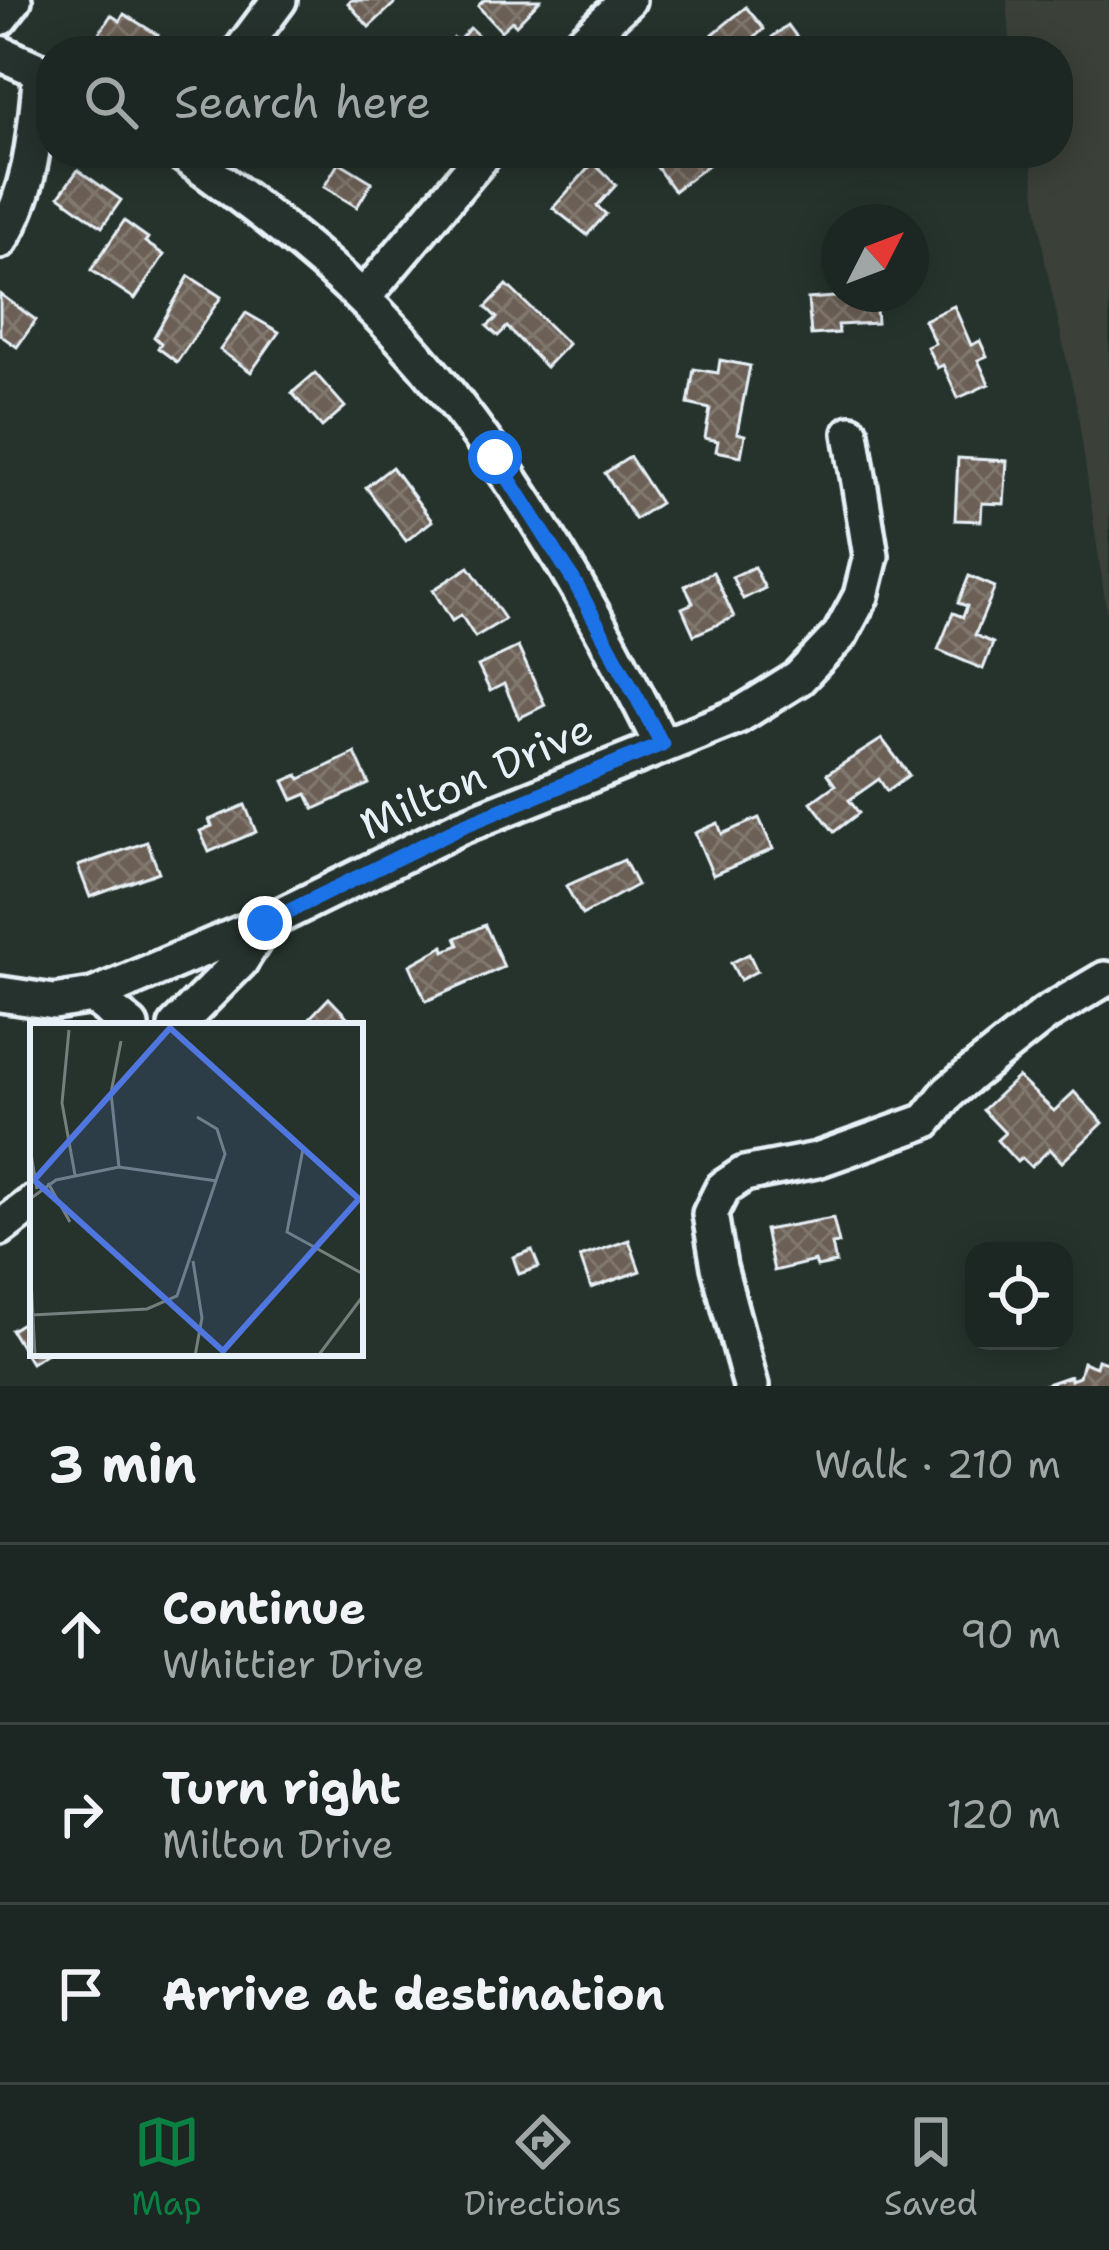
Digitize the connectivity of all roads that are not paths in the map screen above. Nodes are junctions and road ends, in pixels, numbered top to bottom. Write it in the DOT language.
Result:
graph roads {
  1 [pos="14,0"];
  2 [pos="279,0"];
  3 [pos="628,0"];
  4 [pos="0,18"];
  5 [pos="252,36"];
  6 [pos="590,36"];
  7 [pos="0,53"];
  8 [pos="36,69"];
  9 [pos="36,137"];
  10 [pos="202,168"];
  11 [pos="472,168"];
  12 [pos="0,241"];
  13 [pos="363,298"];
  14 [pos="851,433"];
  15 [pos="662,744"];
  16 [pos="265,923"];
  17 [pos="1105,979"];
  18 [pos="0,994"];
  19 [pos="93,996"];
  20 [pos="127,1023"];
  21 [pos="179,1023"];
  22 [pos="30,1205"];
  23 [pos="0,1228"];
  24 [pos="751,1386"];
  1 -- 4 [label="street"];
  2 -- 5 [label="street"];
  3 -- 6 [label="street"];
  7 -- 8 [label="street"];
  9 -- 12 [label="street"];
  10 -- 13 [label="street"];
  11 -- 13 [label="street"];
  13 -- 15 [label="street"];
  14 -- 15 [label="street, Milton Drive"];
  15 -- 16 [label="street, Milton Drive"];
  16 -- 19 [label="street, Milton Drive"];
  16 -- 21 [label="street"];
  17 -- 24 [label="street"];
  18 -- 19 [label="street, Milton Drive"];
  19 -- 20 [label="street"];
  22 -- 23 [label="street"];
}
